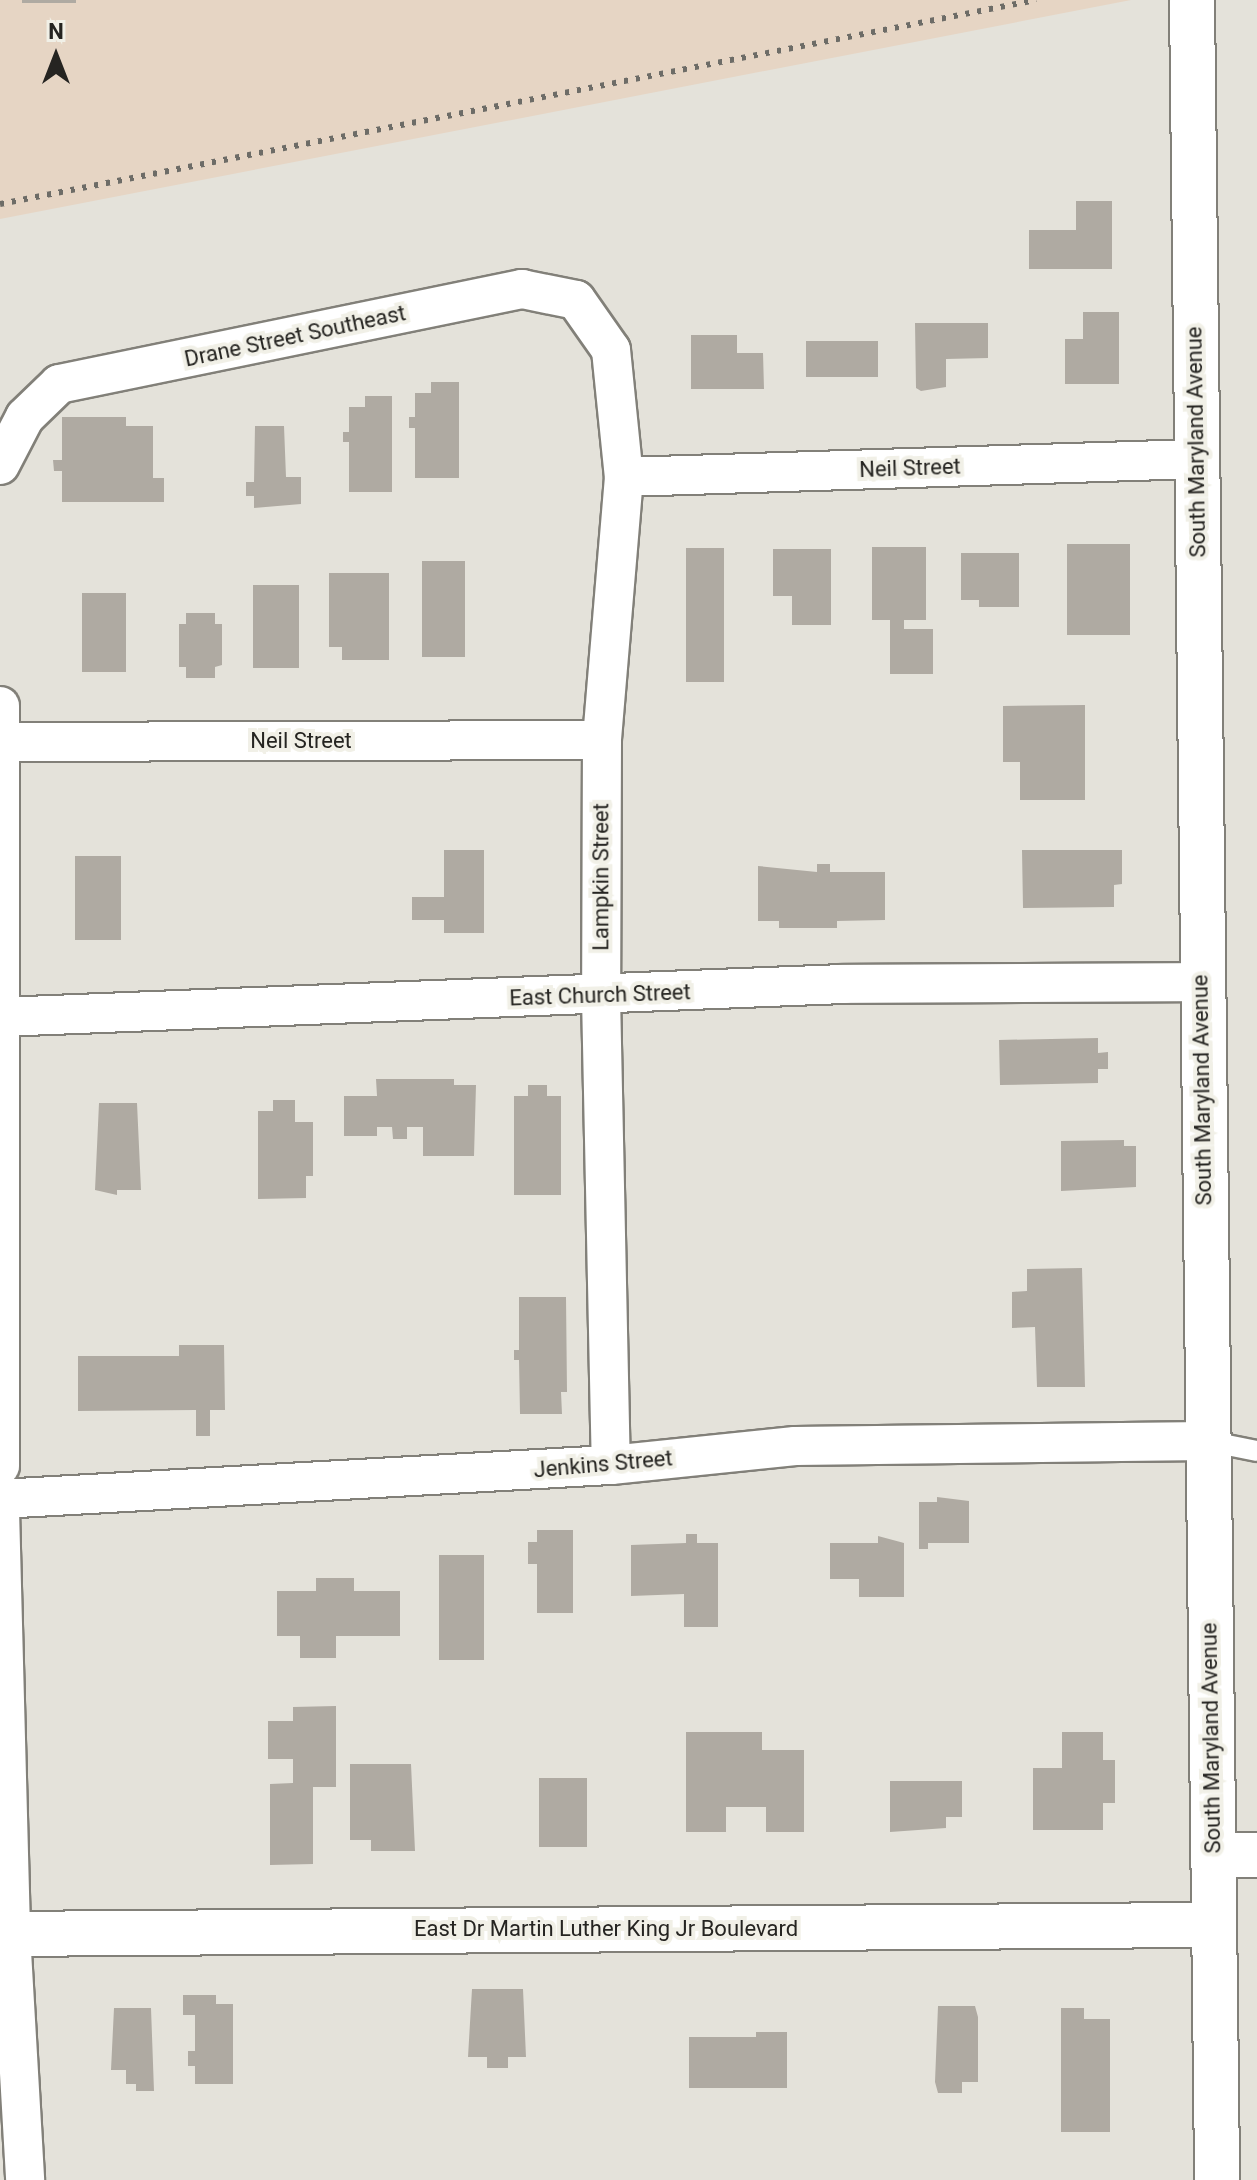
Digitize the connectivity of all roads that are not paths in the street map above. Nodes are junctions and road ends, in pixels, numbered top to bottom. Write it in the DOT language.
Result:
graph roads {
  1 [pos="1192,0"];
  2 [pos="576,300"];
  3 [pos="1196,459"];
  4 [pos="0,465"];
  5 [pos="624,477"];
  6 [pos="0,706"];
  7 [pos="602,740"];
  8 [pos="0,742"];
  9 [pos="1201,982"];
  10 [pos="601,996"];
  11 [pos="2,1017"];
  12 [pos="1207,1441"];
  13 [pos="1257,1451"];
  14 [pos="611,1465"];
  15 [pos="0,1466"];
  16 [pos="0,1499"];
  17 [pos="0,1510"];
  18 [pos="1213,1855"];
  19 [pos="1257,1855"];
  20 [pos="1213,1925"];
  21 [pos="5,1934"];
  22 [pos="25,2180"];
  23 [pos="1217,2180"];
  1 -- 3 [label="street, South Maryland Avenue"];
  2 -- 4 [label="street, Drane Street Southeast"];
  2 -- 5 [label="street, Lampkin Street"];
  3 -- 5 [label="street, Neil Street"];
  3 -- 9 [label="street, South Maryland Avenue"];
  5 -- 7 [label="street, Lampkin Street"];
  6 -- 8 [label="street"];
  7 -- 8 [label="street, Neil Street"];
  7 -- 10 [label="street, Lampkin Street"];
  8 -- 11 [label="street"];
  9 -- 10 [label="street, East Church Street"];
  9 -- 12 [label="street, South Maryland Avenue"];
  10 -- 11 [label="street, East Church Street"];
  10 -- 14 [label="street, Lampkin Street"];
  11 -- 15 [label="street"];
  12 -- 13 [label="lane"];
  12 -- 14 [label="street, Jenkins Street"];
  12 -- 18 [label="street, South Maryland Avenue"];
  14 -- 16 [label="street, Jenkins Street"];
  17 -- 21 [label="street"];
  18 -- 19 [label="street"];
  18 -- 20 [label="street, South Maryland Avenue"];
  20 -- 21 [label="street, East Dr Martin Luther King Jr Boulevard"];
  20 -- 23 [label="street, South Maryland Avenue"];
  21 -- 22 [label="street"];
}
